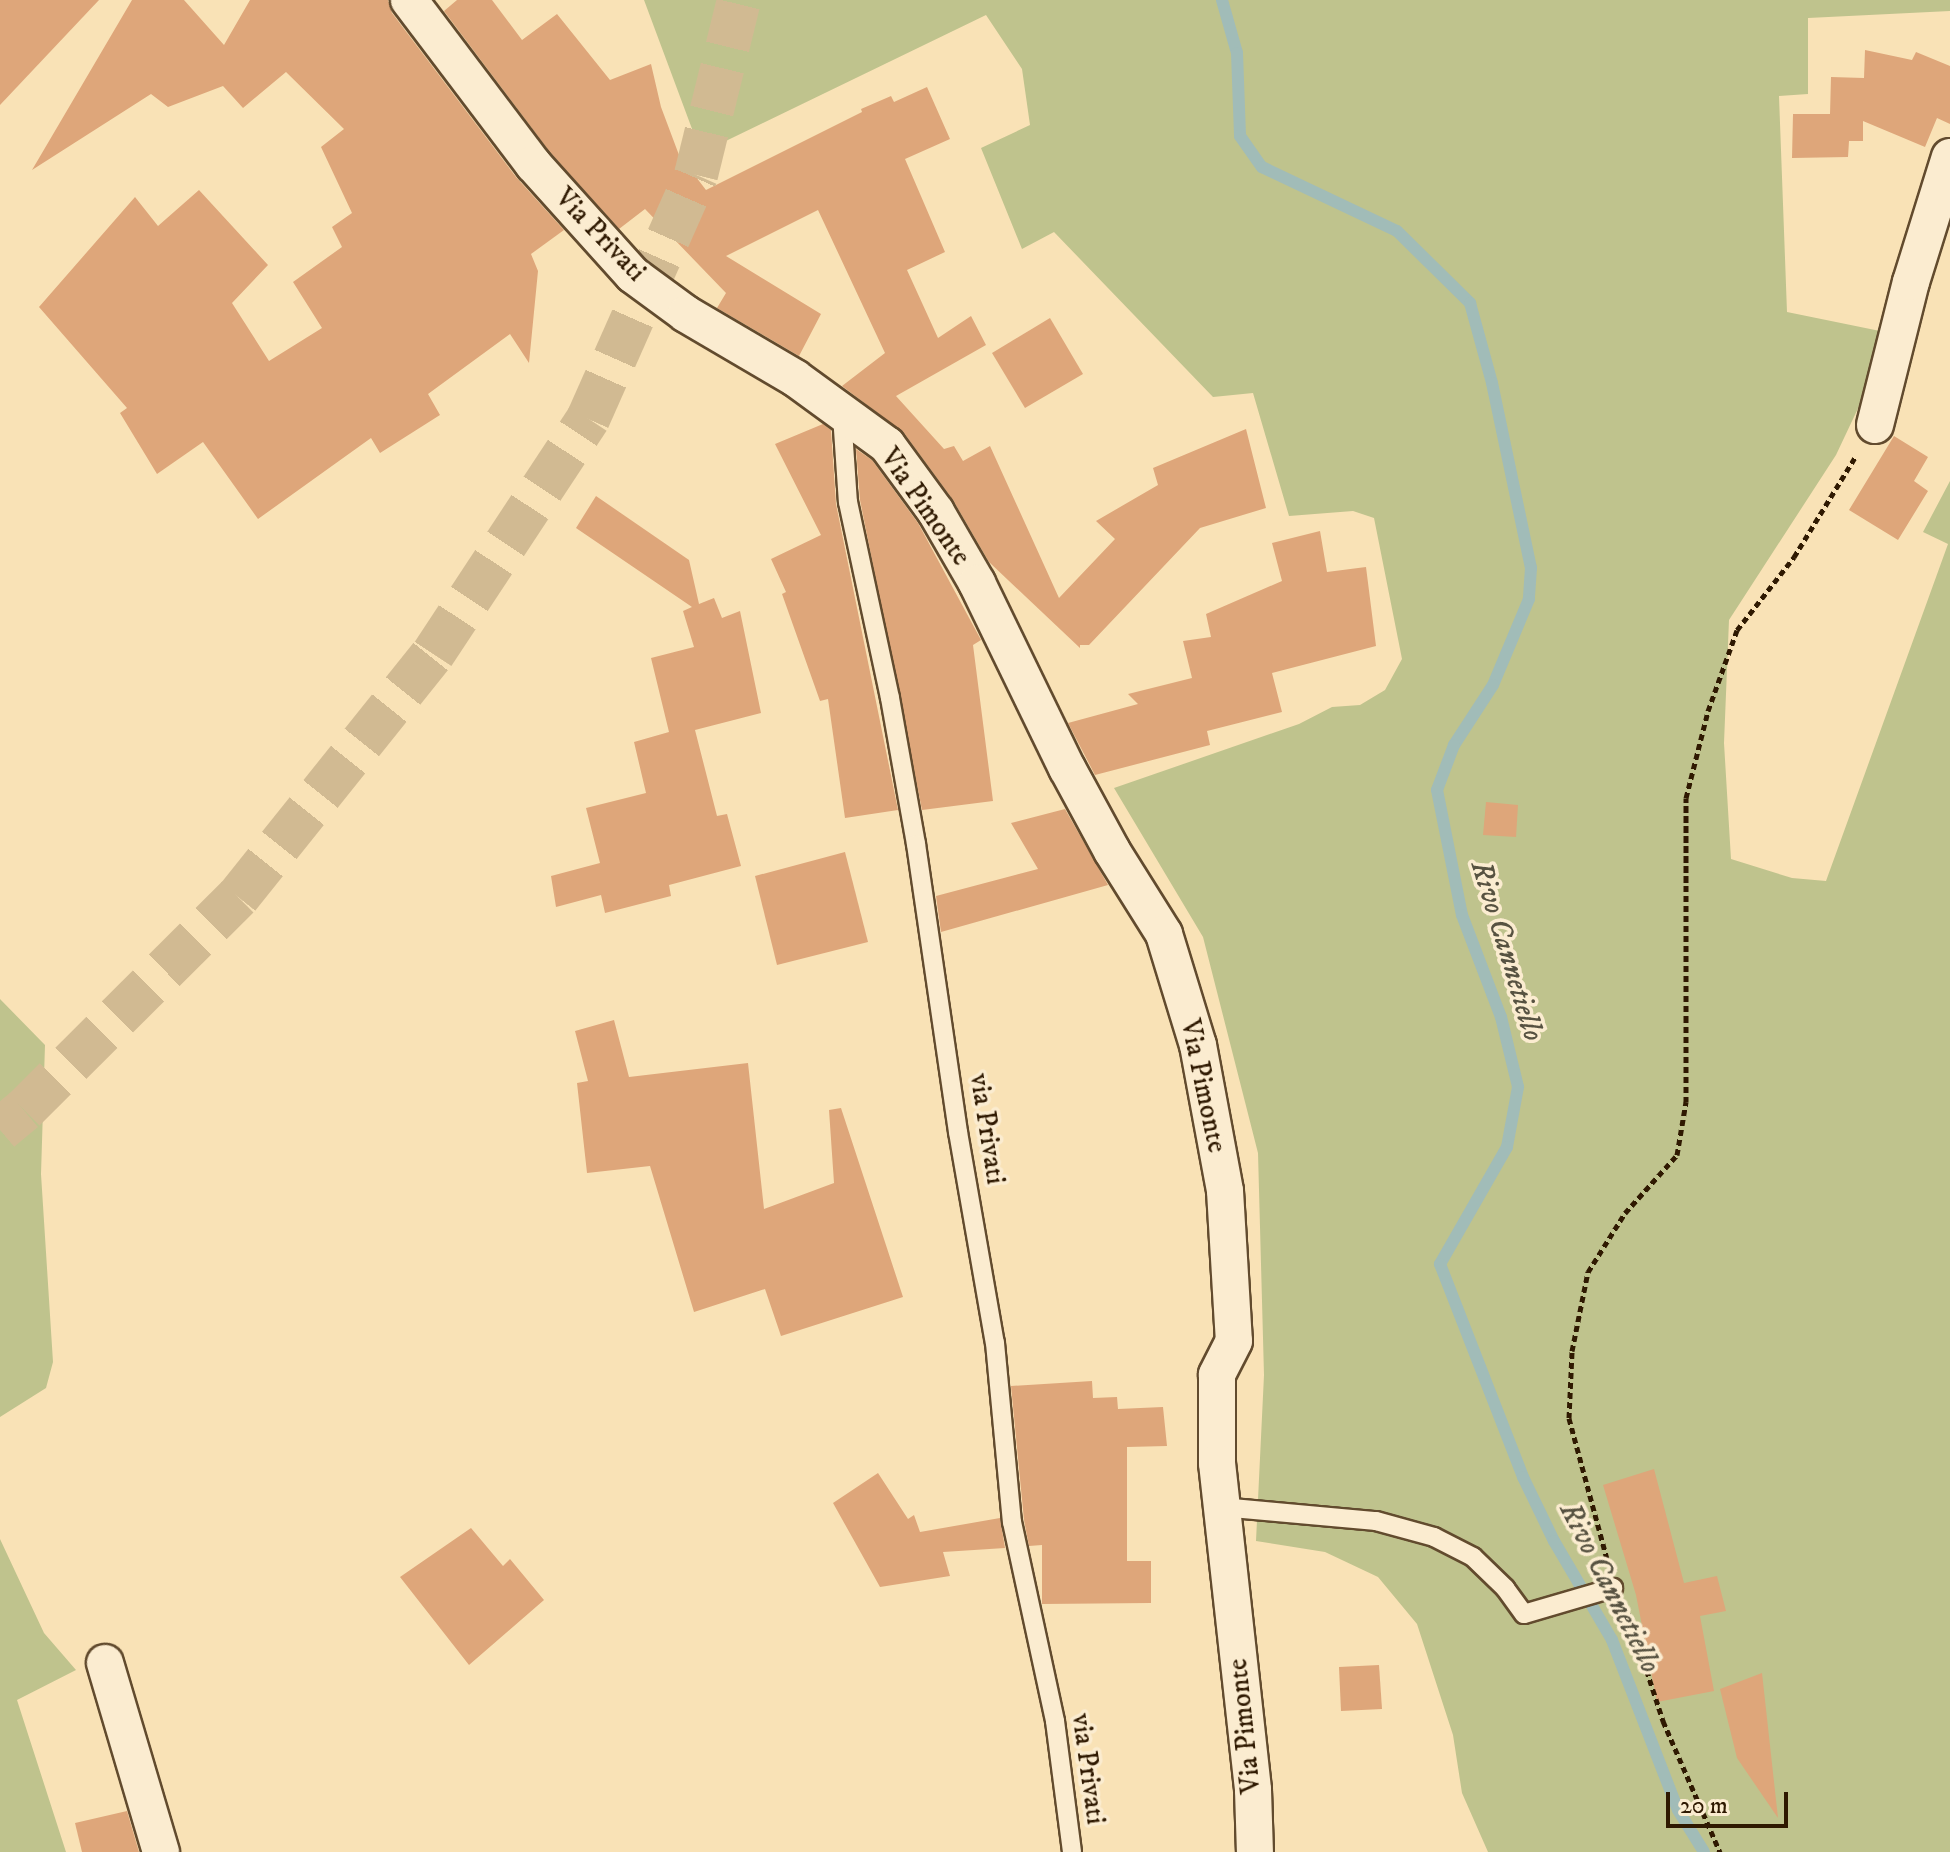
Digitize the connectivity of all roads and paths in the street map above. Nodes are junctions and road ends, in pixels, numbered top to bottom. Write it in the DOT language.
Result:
graph roads {
  1 [pos="409,0"];
  2 [pos="1950,157"];
  3 [pos="842,415"];
  4 [pos="1875,425"];
  5 [pos="1221,1507"];
  6 [pos="1613,1588"];
  7 [pos="105,1663"];
  8 [pos="161,1852"];
  9 [pos="1072,1852"];
  10 [pos="1255,1852"];
  11 [pos="1720,1852"];
  1 -- 3 [label="street, Via Privati"];
  2 -- 4 [label="street"];
  3 -- 5 [label="street, Via Pimonte"];
  3 -- 9 [label="lane, via Privati"];
  4 -- 6 [label="path"];
  5 -- 6 [label="lane"];
  5 -- 10 [label="street, Via Pimonte"];
  6 -- 11 [label="path"];
  7 -- 8 [label="street"];
}
